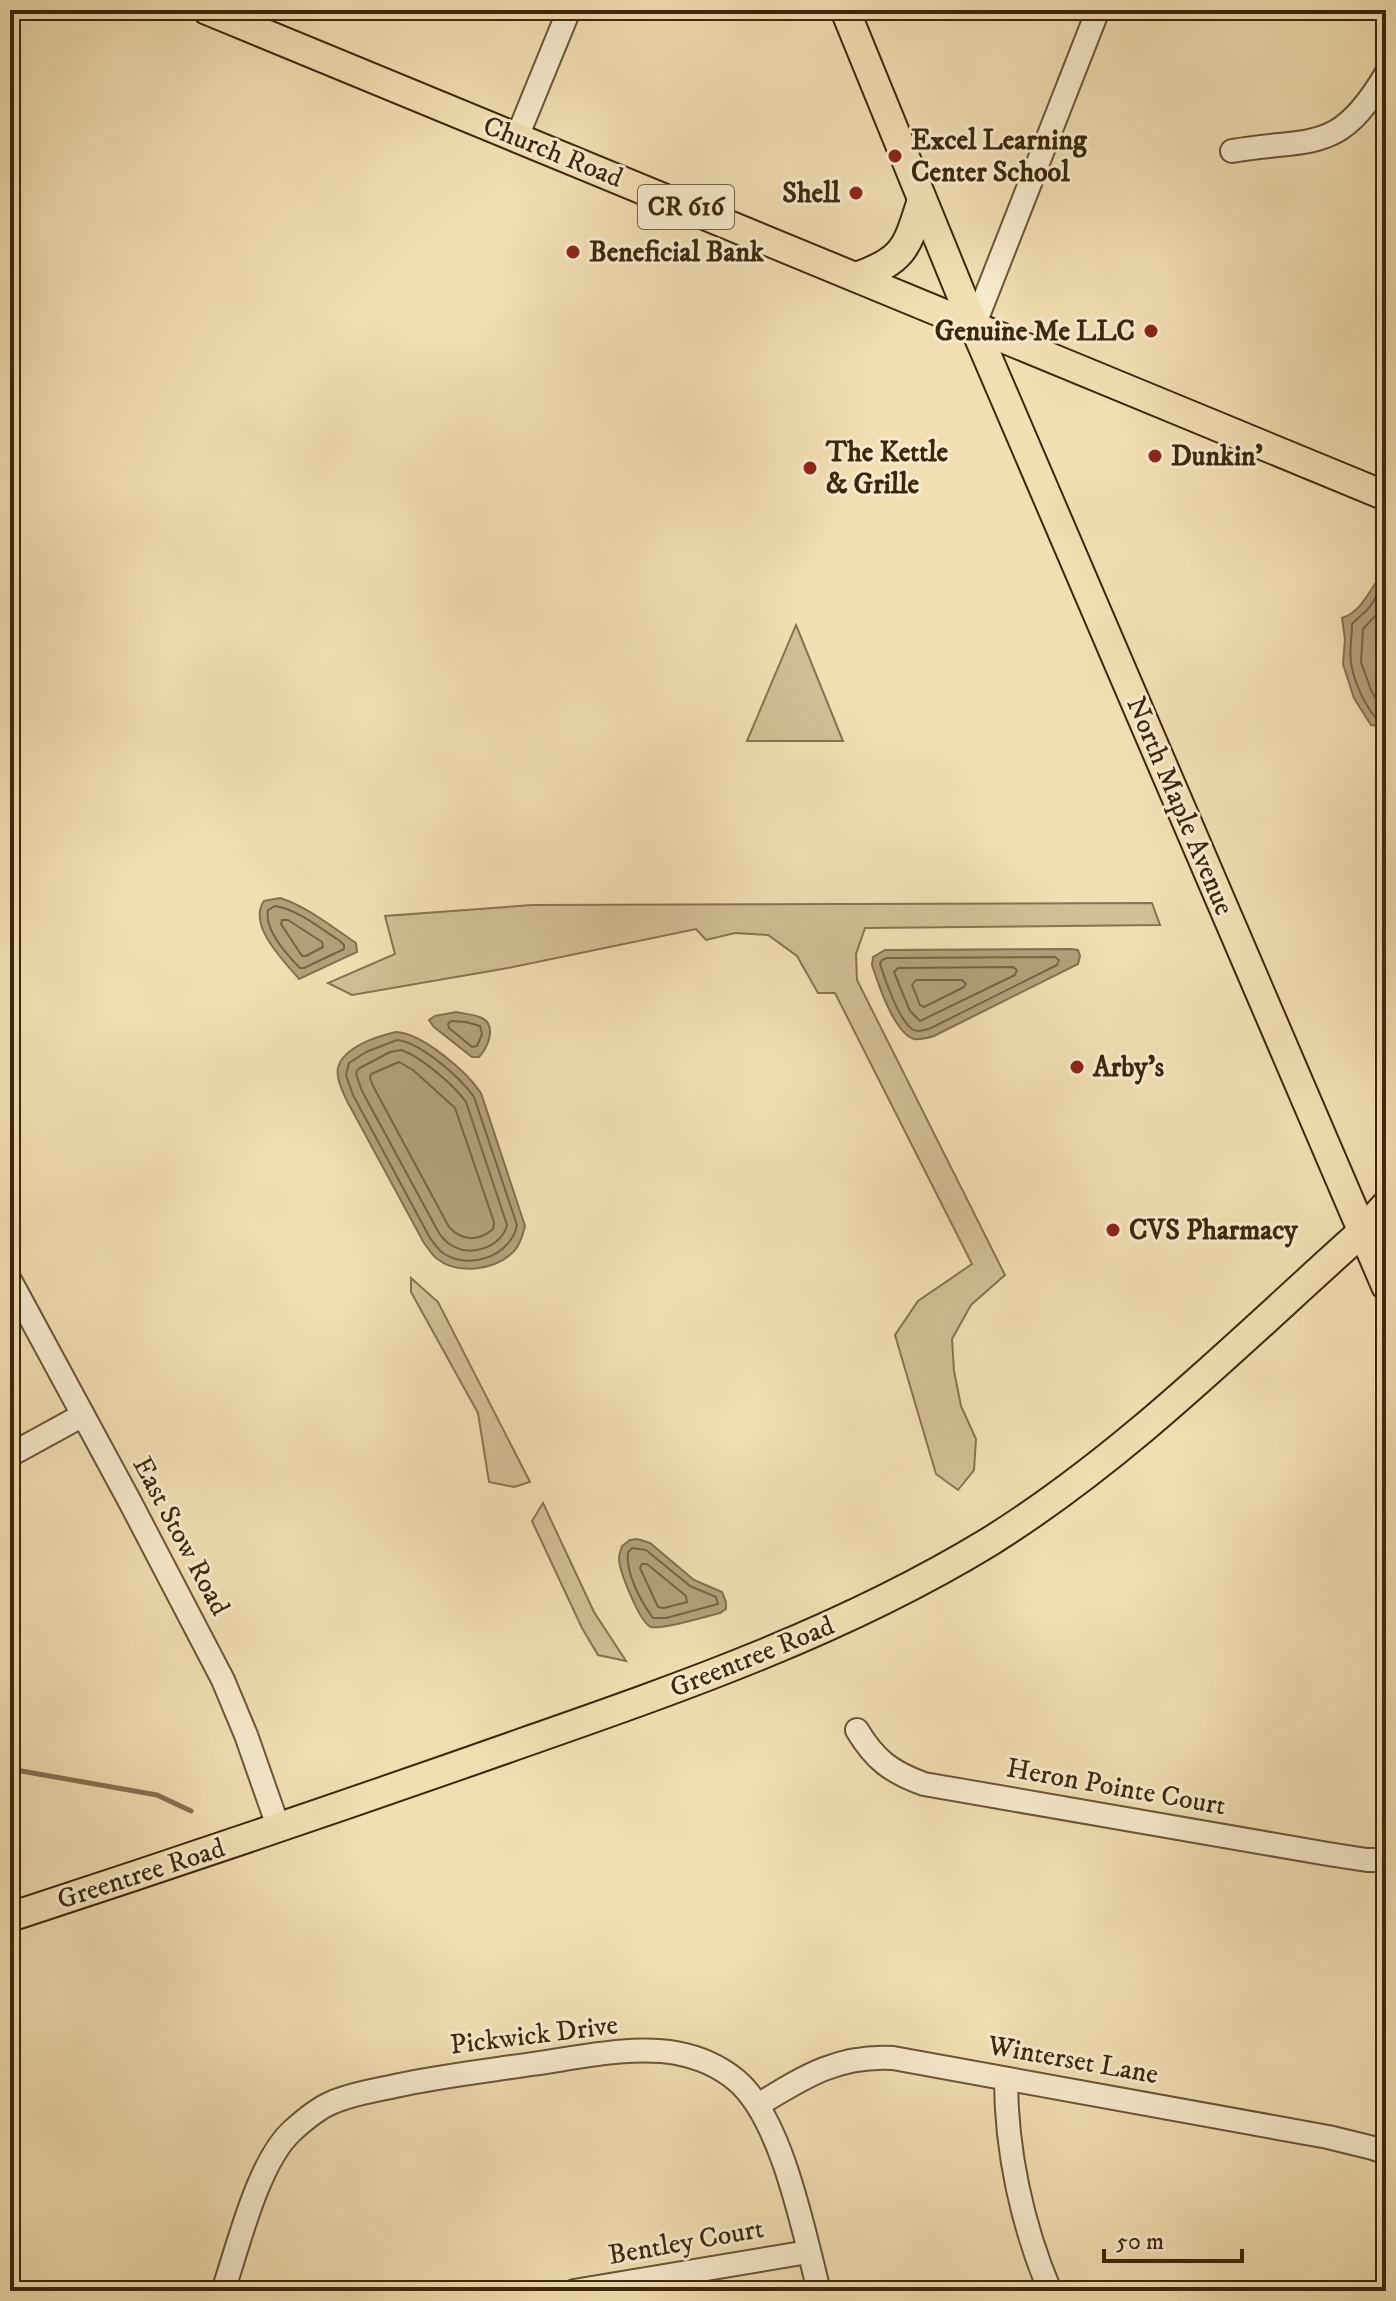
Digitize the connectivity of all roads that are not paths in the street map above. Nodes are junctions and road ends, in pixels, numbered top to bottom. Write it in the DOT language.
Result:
graph roads {
  1 [pos="207,10"];
  2 [pos="569,10"];
  3 [pos="845,10"];
  4 [pos="1098,10"];
  5 [pos="1386,74"];
  6 [pos="517,137"];
  7 [pos="1232,151"];
  8 [pos="922,200"];
  9 [pos="856,277"];
  10 [pos="974,326"];
  11 [pos="1386,496"];
  12 [pos="1386,1205"];
  13 [pos="1363,1231"];
  14 [pos="10,1280"];
  15 [pos="1386,1286"];
  16 [pos="83,1415"];
  17 [pos="10,1455"];
  18 [pos="857,1730"];
  19 [pos="279,1829"];
  20 [pos="1386,1860"];
  21 [pos="10,1917"];
  22 [pos="1006,2079"];
  23 [pos="758,2105"];
  24 [pos="1386,2153"];
  25 [pos="808,2252"];
  26 [pos="223,2291"];
  27 [pos="574,2291"];
  28 [pos="819,2291"];
  29 [pos="1050,2291"];
  1 -- 6 [label="main road, Church Road / CR 616"];
  2 -- 6 [label="street"];
  3 -- 8 [label="main road, North Maple Avenue"];
  4 -- 10 [label="street"];
  5 -- 7 [label="street"];
  6 -- 9 [label="main road, Church Road / CR 616"];
  8 -- 9 [label="main road"];
  8 -- 10 [label="main road, North Maple Avenue"];
  9 -- 10 [label="main road, Church Road / CR 616"];
  10 -- 11 [label="main road, Church Road / CR 616"];
  10 -- 13 [label="main road, North Maple Avenue"];
  12 -- 13 [label="main road, Greentree Road"];
  13 -- 15 [label="main road, North Maple Avenue"];
  13 -- 19 [label="main road, Greentree Road"];
  14 -- 16 [label="street, East Stow Road"];
  16 -- 17 [label="street"];
  16 -- 19 [label="street, East Stow Road"];
  18 -- 20 [label="street, Heron Pointe Court"];
  19 -- 21 [label="main road, Greentree Road"];
  22 -- 23 [label="street, Winterset Lane"];
  22 -- 24 [label="street, Winterset Lane"];
  22 -- 29 [label="street"];
  23 -- 25 [label="street, Pickwick Drive"];
  23 -- 26 [label="street, Pickwick Drive"];
  25 -- 27 [label="street, Bentley Court"];
  25 -- 28 [label="street, Pickwick Drive"];
}
